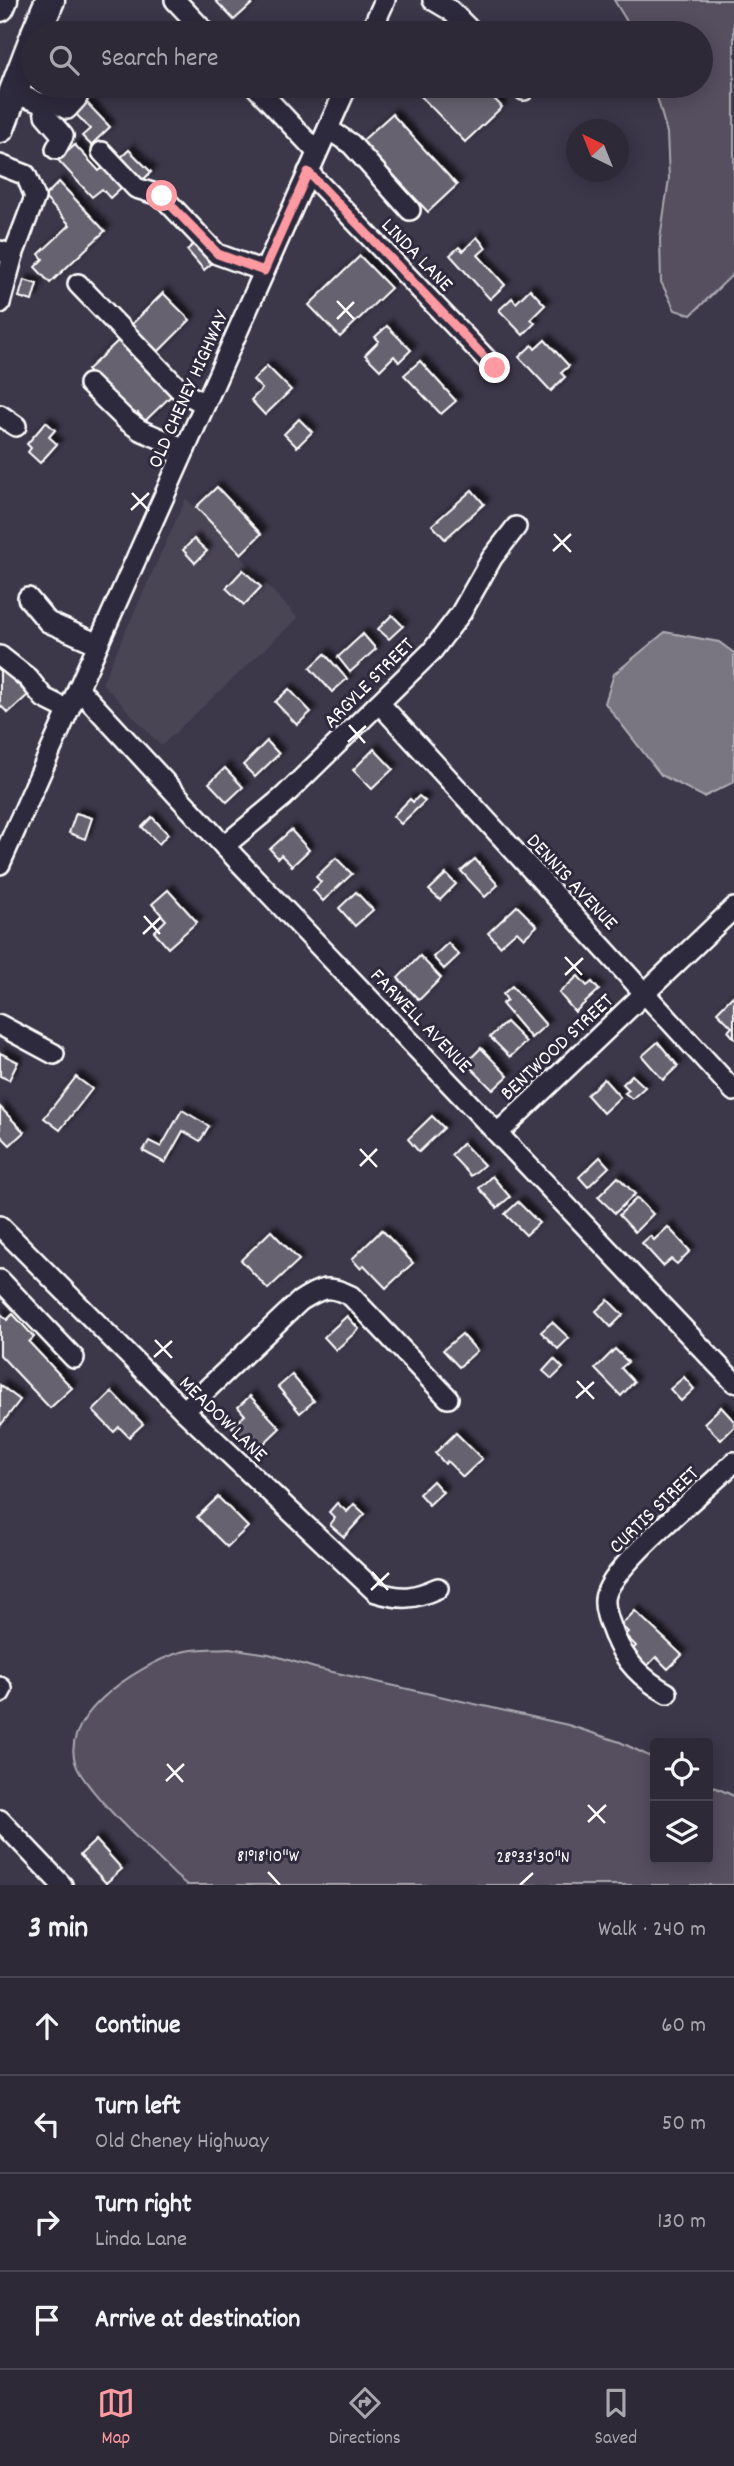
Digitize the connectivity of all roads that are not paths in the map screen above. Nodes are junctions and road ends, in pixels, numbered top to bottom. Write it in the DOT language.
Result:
graph roads {
  1 [pos="3,0"];
  2 [pos="50,0"];
  3 [pos="174,0"];
  4 [pos="385,0"];
  5 [pos="433,0"];
  6 [pos="0,7"];
  7 [pos="41,21"];
  8 [pos="194,21"];
  9 [pos="375,21"];
  10 [pos="461,21"];
  11 [pos="21,72"];
  12 [pos="13,93"];
  13 [pos="21,96"];
  14 [pos="27,98"];
  15 [pos="266,98"];
  16 [pos="342,98"];
  17 [pos="77,99"];
  18 [pos="44,104"];
  19 [pos="0,128"];
  20 [pos="328,129"];
  21 [pos="56,149"];
  22 [pos="103,152"];
  23 [pos="317,152"];
  24 [pos="0,165"];
  25 [pos="308,172"];
  26 [pos="410,210"];
  27 [pos="7,253"];
  28 [pos="264,271"];
  29 [pos="78,284"];
  30 [pos="0,303"];
  31 [pos="495,368"];
  32 [pos="89,384"];
  33 [pos="205,404"];
  34 [pos="185,449"];
  35 [pos="516,527"];
  36 [pos="27,598"];
  37 [pos="98,644"];
  38 [pos="0,656"];
  39 [pos="78,688"];
  40 [pos="379,704"];
  41 [pos="68,710"];
  42 [pos="224,846"];
  43 [pos="0,864"];
  44 [pos="734,908"];
  45 [pos="645,993"];
  46 [pos="0,1026"];
  47 [pos="54,1054"];
  48 [pos="734,1091"];
  49 [pos="498,1133"];
  50 [pos="0,1226"];
  51 [pos="0,1280"];
  52 [pos="74,1358"];
  53 [pos="734,1382"];
  54 [pos="447,1398"];
  55 [pos="184,1411"];
  56 [pos="734,1462"];
  57 [pos="438,1588"];
  58 [pos="0,1687"];
  59 [pos="0,1693"];
  60 [pos="667,1693"];
  61 [pos="0,1820"];
  62 [pos="62,1885"];
  1 -- 6 [label="highway"];
  2 -- 7 [label="highway"];
  3 -- 8 [label="street"];
  4 -- 9 [label="street"];
  5 -- 10 [label="street"];
  11 -- 12 [label="highway"];
  12 -- 13 [label="street"];
  12 -- 19 [label="highway"];
  14 -- 18 [label="street"];
  15 -- 23 [label="street"];
  16 -- 20 [label="street, OLD CHENEY HIGHWAY"];
  17 -- 18 [label="street"];
  18 -- 21 [label="street"];
  20 -- 23 [label="street, OLD CHENEY HIGHWAY"];
  20 -- 26 [label="street"];
  22 -- 28 [label="street"];
  23 -- 25 [label="street, OLD CHENEY HIGHWAY"];
  24 -- 27 [label="street"];
  25 -- 28 [label="street, OLD CHENEY HIGHWAY"];
  25 -- 31 [label="street, LINDA LANE"];
  27 -- 30 [label="street"];
  28 -- 33 [label="street, OLD CHENEY HIGHWAY"];
  29 -- 33 [label="street"];
  32 -- 34 [label="street"];
  33 -- 34 [label="street, OLD CHENEY HIGHWAY"];
  34 -- 37 [label="street, OLD CHENEY HIGHWAY"];
  35 -- 40 [label="street, ARGYLE STREET"];
  36 -- 37 [label="street"];
  37 -- 39 [label="street, OLD CHENEY HIGHWAY"];
  38 -- 41 [label="street"];
  39 -- 41 [label="street, OLD CHENEY HIGHWAY"];
  39 -- 42 [label="street, FARWELL AVENUE"];
  40 -- 42 [label="street, ARGYLE STREET"];
  40 -- 45 [label="street, DENNIS AVENUE"];
  41 -- 43 [label="street, OLD CHENEY HIGHWAY"];
  42 -- 49 [label="street, FARWELL AVENUE"];
  44 -- 45 [label="street, BENTWOOD STREET"];
  45 -- 48 [label="street, DENNIS AVENUE"];
  45 -- 49 [label="street, BENTWOOD STREET"];
  46 -- 47 [label="street"];
  49 -- 53 [label="street, FARWELL AVENUE"];
  50 -- 55 [label="street, MEADOW LANE"];
  51 -- 52 [label="street"];
  54 -- 55 [label="street"];
  55 -- 57 [label="street, MEADOW LANE"];
  56 -- 60 [label="street, CURTIS STREET"];
  58 -- 59 [label="street"];
  61 -- 62 [label="street"];
}
